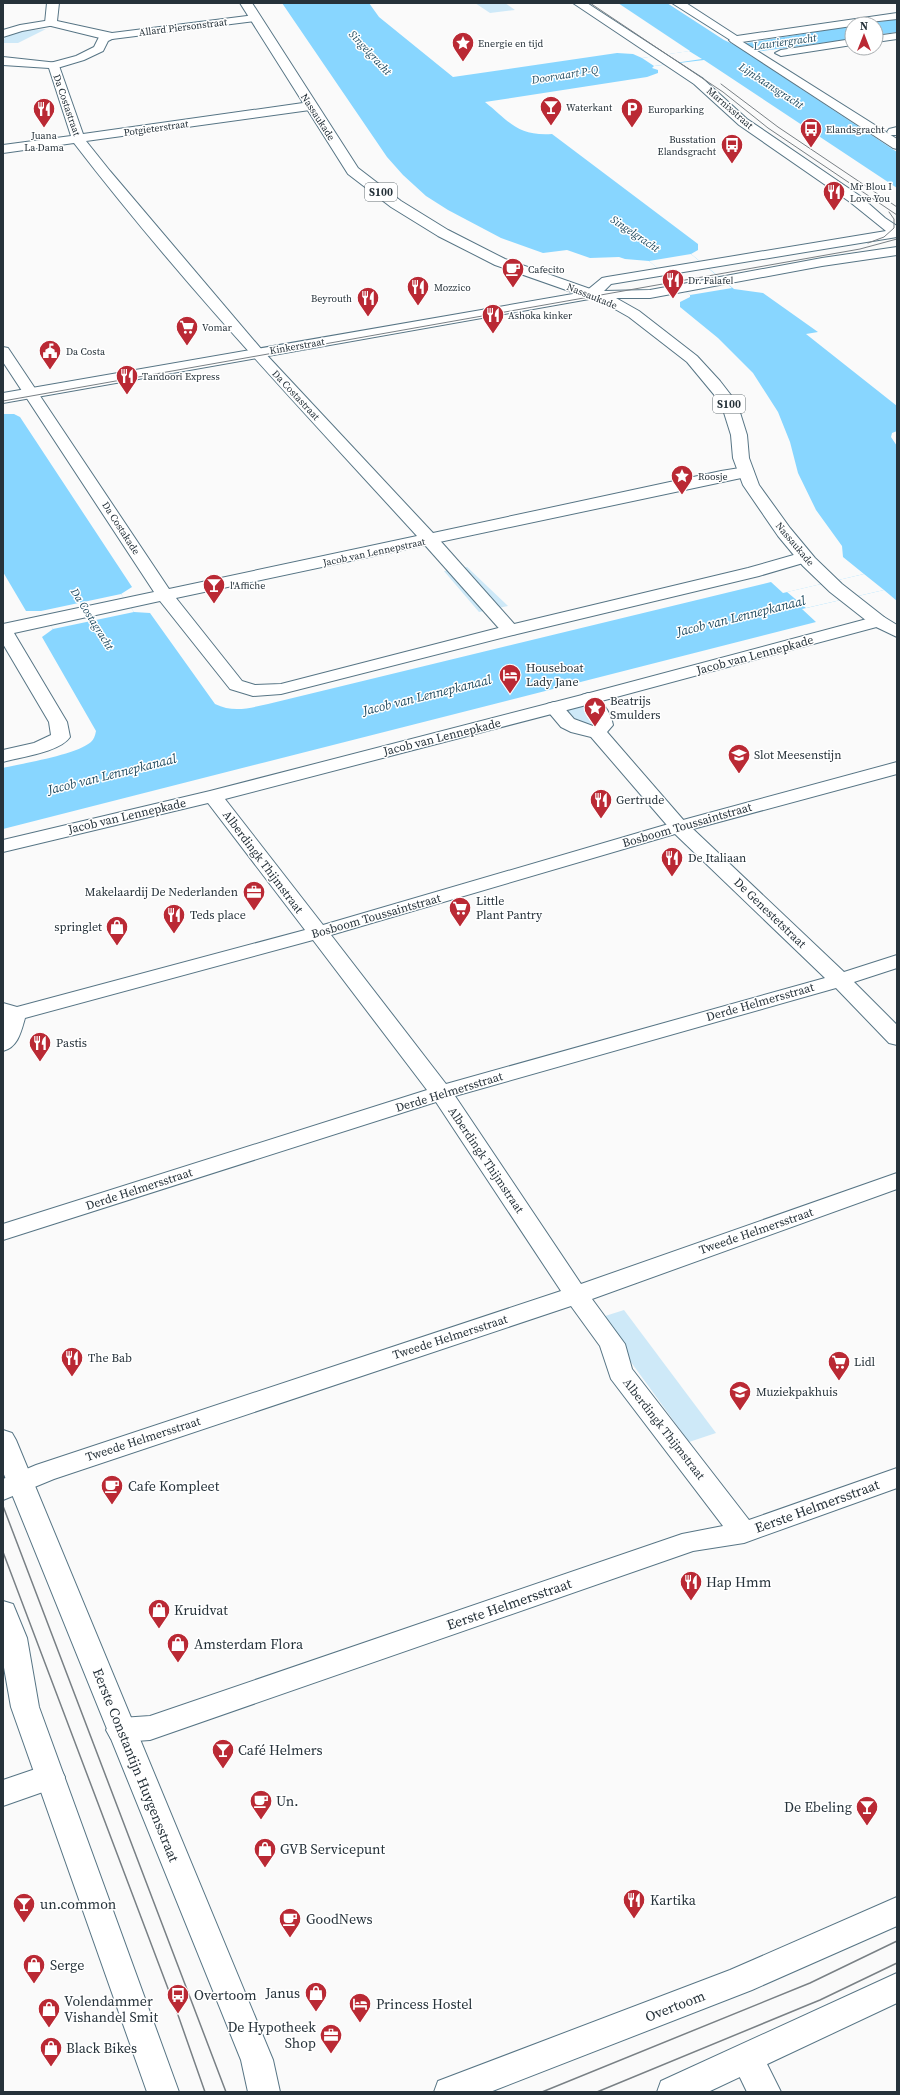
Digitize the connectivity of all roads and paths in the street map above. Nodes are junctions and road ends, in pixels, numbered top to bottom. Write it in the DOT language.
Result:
graph roads {
  1 [pos="53,3"];
  2 [pos="246,3"];
  3 [pos="579,3"];
  4 [pos="678,3"];
  5 [pos="897,16"];
  6 [pos="255,18"];
  7 [pos="51,23"];
  8 [pos="3,34"];
  9 [pos="112,36"];
  10 [pos="897,36"];
  11 [pos="884,38"];
  12 [pos="739,42"];
  13 [pos="844,43"];
  14 [pos="758,54"];
  15 [pos="3,60"];
  16 [pos="54,65"];
  17 [pos="310,106"];
  18 [pos="895,131"];
  19 [pos="881,134"];
  20 [pos="78,139"];
  21 [pos="897,145"];
  22 [pos="3,149"];
  23 [pos="897,232"];
  24 [pos="897,251"];
  25 [pos="590,295"];
  26 [pos="3,350"];
  27 [pos="257,353"];
  28 [pos="32,393"];
  29 [pos="3,398"];
  30 [pos="746,472"];
  31 [pos="430,540"];
  32 [pos="806,560"];
  33 [pos="165,596"];
  34 [pos="874,618"];
  35 [pos="3,630"];
  36 [pos="510,630"];
  37 [pos="897,632"];
  38 [pos="588,699"];
  39 [pos="554,708"];
  40 [pos="597,732"];
  41 [pos="3,756"];
  42 [pos="897,768"];
  43 [pos="213,796"];
  44 [pos="679,827"];
  45 [pos="3,846"];
  46 [pos="317,934"];
  47 [pos="897,961"];
  48 [pos="840,980"];
  49 [pos="10,1012"];
  50 [pos="897,1038"];
  51 [pos="3,1044"];
  52 [pos="441,1093"];
  53 [pos="897,1181"];
  54 [pos="3,1232"];
  55 [pos="576,1295"];
  56 [pos="3,1440"];
  57 [pos="897,1478"];
  58 [pos="12,1487"];
  59 [pos="744,1533"];
  60 [pos="3,1612"];
  61 [pos="121,1730"];
  62 [pos="50,1777"];
  63 [pos="3,1793"];
  64 [pos="897,1911"];
  65 [pos="897,1987"];
  66 [pos="747,2059"];
  67 [pos="162,2092"];
  68 [pos="264,2092"];
  69 [pos="450,2092"];
  70 [pos="674,2092"];
  71 [pos="765,2092"];
  1 -- 7 [label="street"];
  2 -- 6 [label="street, Nassaukade / S100"];
  3 -- 23 [label="street, Marnixstraat"];
  4 -- 12 [label="street"];
  5 -- 12 [label="street"];
  6 -- 9 [label="street, Allard Piersonstraat"];
  6 -- 17 [label="street, Nassaukade / S100"];
  7 -- 8 [label="street, Allard Piersonstraat"];
  7 -- 9 [label="street, Allard Piersonstraat"];
  9 -- 16 [label="street"];
  10 -- 11 [label="street"];
  12 -- 14 [label="street"];
  13 -- 14 [label="street"];
  14 -- 19 [label="street"];
  15 -- 16 [label="street"];
  16 -- 20 [label="street, Da Costastraat"];
  17 -- 20 [label="street, Potgieterstraat"];
  17 -- 25 [label="street, Nassaukade / S100"];
  18 -- 19 [label="street"];
  19 -- 21 [label="street"];
  20 -- 22 [label="street, Potgieterstraat"];
  20 -- 27 [label="street, Da Costastraat"];
  23 -- 25 [label="street, Kinkerstraat"];
  24 -- 25 [label="street, Kinkerstraat"];
  25 -- 27 [label="street, Kinkerstraat"];
  25 -- 30 [label="street, Nassaukade / S100"];
  26 -- 28 [label="street, Da Costakade"];
  27 -- 28 [label="street, Kinkerstraat"];
  27 -- 31 [label="street, Da Costastraat"];
  28 -- 29 [label="street, Kinkerstraat"];
  28 -- 33 [label="street, Da Costakade"];
  30 -- 31 [label="street, Jacob van Lennepstraat"];
  30 -- 32 [label="street, Nassaukade / S100"];
  31 -- 33 [label="street, Jacob van Lennepstraat"];
  31 -- 36 [label="street, Da Costastraat"];
  32 -- 34 [label="street, Nassaukade / S100"];
  32 -- 36 [label="street"];
  33 -- 35 [label="street, Jacob van Lennepstraat"];
  33 -- 36 [label="street, Da Costakade"];
  34 -- 37 [label="street, Nassaukade / S100"];
  34 -- 38 [label="street, Jacob van Lennepkade"];
  35 -- 41 [label="street"];
  38 -- 39 [label="street, Jacob van Lennepkade"];
  38 -- 40 [label="street"];
  39 -- 40 [label="street"];
  39 -- 43 [label="street, Jacob van Lennepkade"];
  40 -- 44 [label="street, De Genestetstraat"];
  42 -- 44 [label="street, Bosboom Toussaintstraat"];
  43 -- 45 [label="street, Jacob van Lennepkade"];
  43 -- 46 [label="street, Alberdingk Thijmstraat"];
  44 -- 46 [label="street, Bosboom Toussaintstraat"];
  44 -- 48 [label="street, De Genestetstraat"];
  46 -- 49 [label="street, Bosboom Toussaintstraat"];
  46 -- 52 [label="street, Alberdingk Thijmstraat"];
  47 -- 48 [label="street, Derde Helmersstraat"];
  48 -- 50 [label="street, De Genestetstraat"];
  48 -- 52 [label="street, Derde Helmersstraat"];
  49 -- 51 [label="street"];
  52 -- 54 [label="street, Derde Helmersstraat"];
  52 -- 55 [label="street, Alberdingk Thijmstraat"];
  53 -- 55 [label="street, Tweede Helmersstraat"];
  55 -- 58 [label="street, Tweede Helmersstraat"];
  55 -- 59 [label="street, Alberdingk Thijmstraat"];
  56 -- 58 [label="street, Eerste Constantijn Huygensstraat"];
  57 -- 59 [label="street, Eerste Helmersstraat"];
  58 -- 61 [label="street, Eerste Constantijn Huygensstraat"];
  59 -- 61 [label="street, Eerste Helmersstraat"];
  60 -- 62 [label="street"];
  61 -- 68 [label="street, Eerste Constantijn Huygensstraat"];
  62 -- 63 [label="street"];
  62 -- 67 [label="street"];
  64 -- 69 [label="street, Overtoom"];
  65 -- 66 [label="street"];
  66 -- 70 [label="street"];
  66 -- 71 [label="street"];
}
